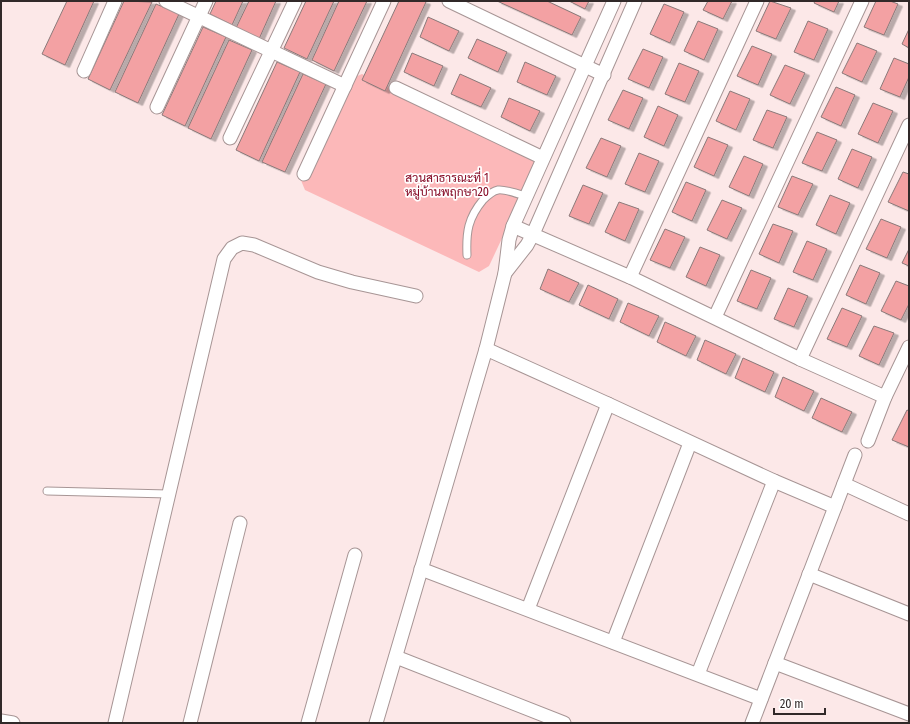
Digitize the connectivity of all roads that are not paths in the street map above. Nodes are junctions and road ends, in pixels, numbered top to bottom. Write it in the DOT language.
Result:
graph roads {
  1 [pos="115,1"];
  2 [pos="166,1"];
  3 [pos="206,1"];
  4 [pos="295,1"];
  5 [pos="384,1"];
  6 [pos="449,1"];
  7 [pos="614,1"];
  8 [pos="635,1"];
  9 [pos="757,1"];
  10 [pos="862,1"];
  11 [pos="472,6"];
  12 [pos="199,16"];
  13 [pos="271,51"];
  14 [pos="584,66"];
  15 [pos="84,70"];
  16 [pos="604,75"];
  17 [pos="345,86"];
  18 [pos="396,88"];
  19 [pos="157,107"];
  20 [pos="909,125"];
  21 [pos="230,138"];
  22 [pos="543,158"];
  23 [pos="304,174"];
  24 [pos="526,196"];
  25 [pos="513,226"];
  26 [pos="533,234"];
  27 [pos="467,255"];
  28 [pos="505,273"];
  29 [pos="630,277"];
  30 [pos="416,296"];
  31 [pos="715,317"];
  32 [pos="909,348"];
  33 [pos="486,349"];
  34 [pos="800,359"];
  35 [pos="885,397"];
  36 [pos="608,404"];
  37 [pos="868,441"];
  38 [pos="690,443"];
  39 [pos="855,455"];
  40 [pos="774,481"];
  41 [pos="844,484"];
  42 [pos="48,491"];
  43 [pos="168,494"];
  44 [pos="835,507"];
  45 [pos="909,514"];
  46 [pos="240,523"];
  47 [pos="355,555"];
  48 [pos="421,569"];
  49 [pos="809,574"];
  50 [pos="528,609"];
  51 [pos="909,614"];
  52 [pos="613,642"];
  53 [pos="396,658"];
  54 [pos="775,663"];
  55 [pos="698,674"];
  56 [pos="761,699"];
  57 [pos="909,714"];
  58 [pos="1,721"];
  59 [pos="13,723"];
  60 [pos="114,723"];
  61 [pos="190,723"];
  62 [pos="308,723"];
  63 [pos="376,723"];
  64 [pos="564,723"];
  65 [pos="752,723"];
  1 -- 15 [label="street"];
  2 -- 12 [label="street"];
  3 -- 12 [label="street"];
  4 -- 13 [label="street"];
  5 -- 17 [label="street"];
  6 -- 11 [label="street"];
  7 -- 14 [label="street"];
  8 -- 16 [label="street"];
  9 -- 29 [label="street"];
  10 -- 31 [label="street"];
  11 -- 14 [label="street"];
  12 -- 13 [label="street"];
  12 -- 19 [label="street"];
  13 -- 17 [label="street"];
  13 -- 21 [label="street"];
  14 -- 16 [label="street"];
  14 -- 22 [label="street"];
  16 -- 26 [label="street"];
  17 -- 23 [label="street"];
  18 -- 22 [label="street"];
  20 -- 34 [label="street"];
  22 -- 24 [label="street"];
  24 -- 25 [label="street"];
  24 -- 27 [label="lane"];
  25 -- 26 [label="street"];
  25 -- 28 [label="street"];
  26 -- 28 [label="street"];
  26 -- 29 [label="street"];
  28 -- 33 [label="street"];
  29 -- 31 [label="street"];
  30 -- 43 [label="street"];
  31 -- 34 [label="street"];
  32 -- 35 [label="street"];
  33 -- 36 [label="street"];
  33 -- 48 [label="street"];
  34 -- 35 [label="street"];
  35 -- 37 [label="street"];
  36 -- 38 [label="street"];
  36 -- 50 [label="street"];
  38 -- 40 [label="street"];
  38 -- 52 [label="street"];
  39 -- 41 [label="street"];
  40 -- 44 [label="street"];
  40 -- 55 [label="street"];
  41 -- 44 [label="street"];
  41 -- 45 [label="street"];
  42 -- 43 [label="lane"];
  43 -- 60 [label="street"];
  44 -- 49 [label="street"];
  46 -- 61 [label="street"];
  47 -- 62 [label="street"];
  48 -- 50 [label="street"];
  48 -- 53 [label="street"];
  49 -- 51 [label="street"];
  49 -- 54 [label="street"];
  50 -- 52 [label="street"];
  52 -- 55 [label="street"];
  53 -- 63 [label="street"];
  53 -- 64 [label="street"];
  54 -- 56 [label="street"];
  54 -- 57 [label="street"];
  55 -- 56 [label="street"];
  56 -- 65 [label="street"];
  58 -- 59 [label="street"];
}
